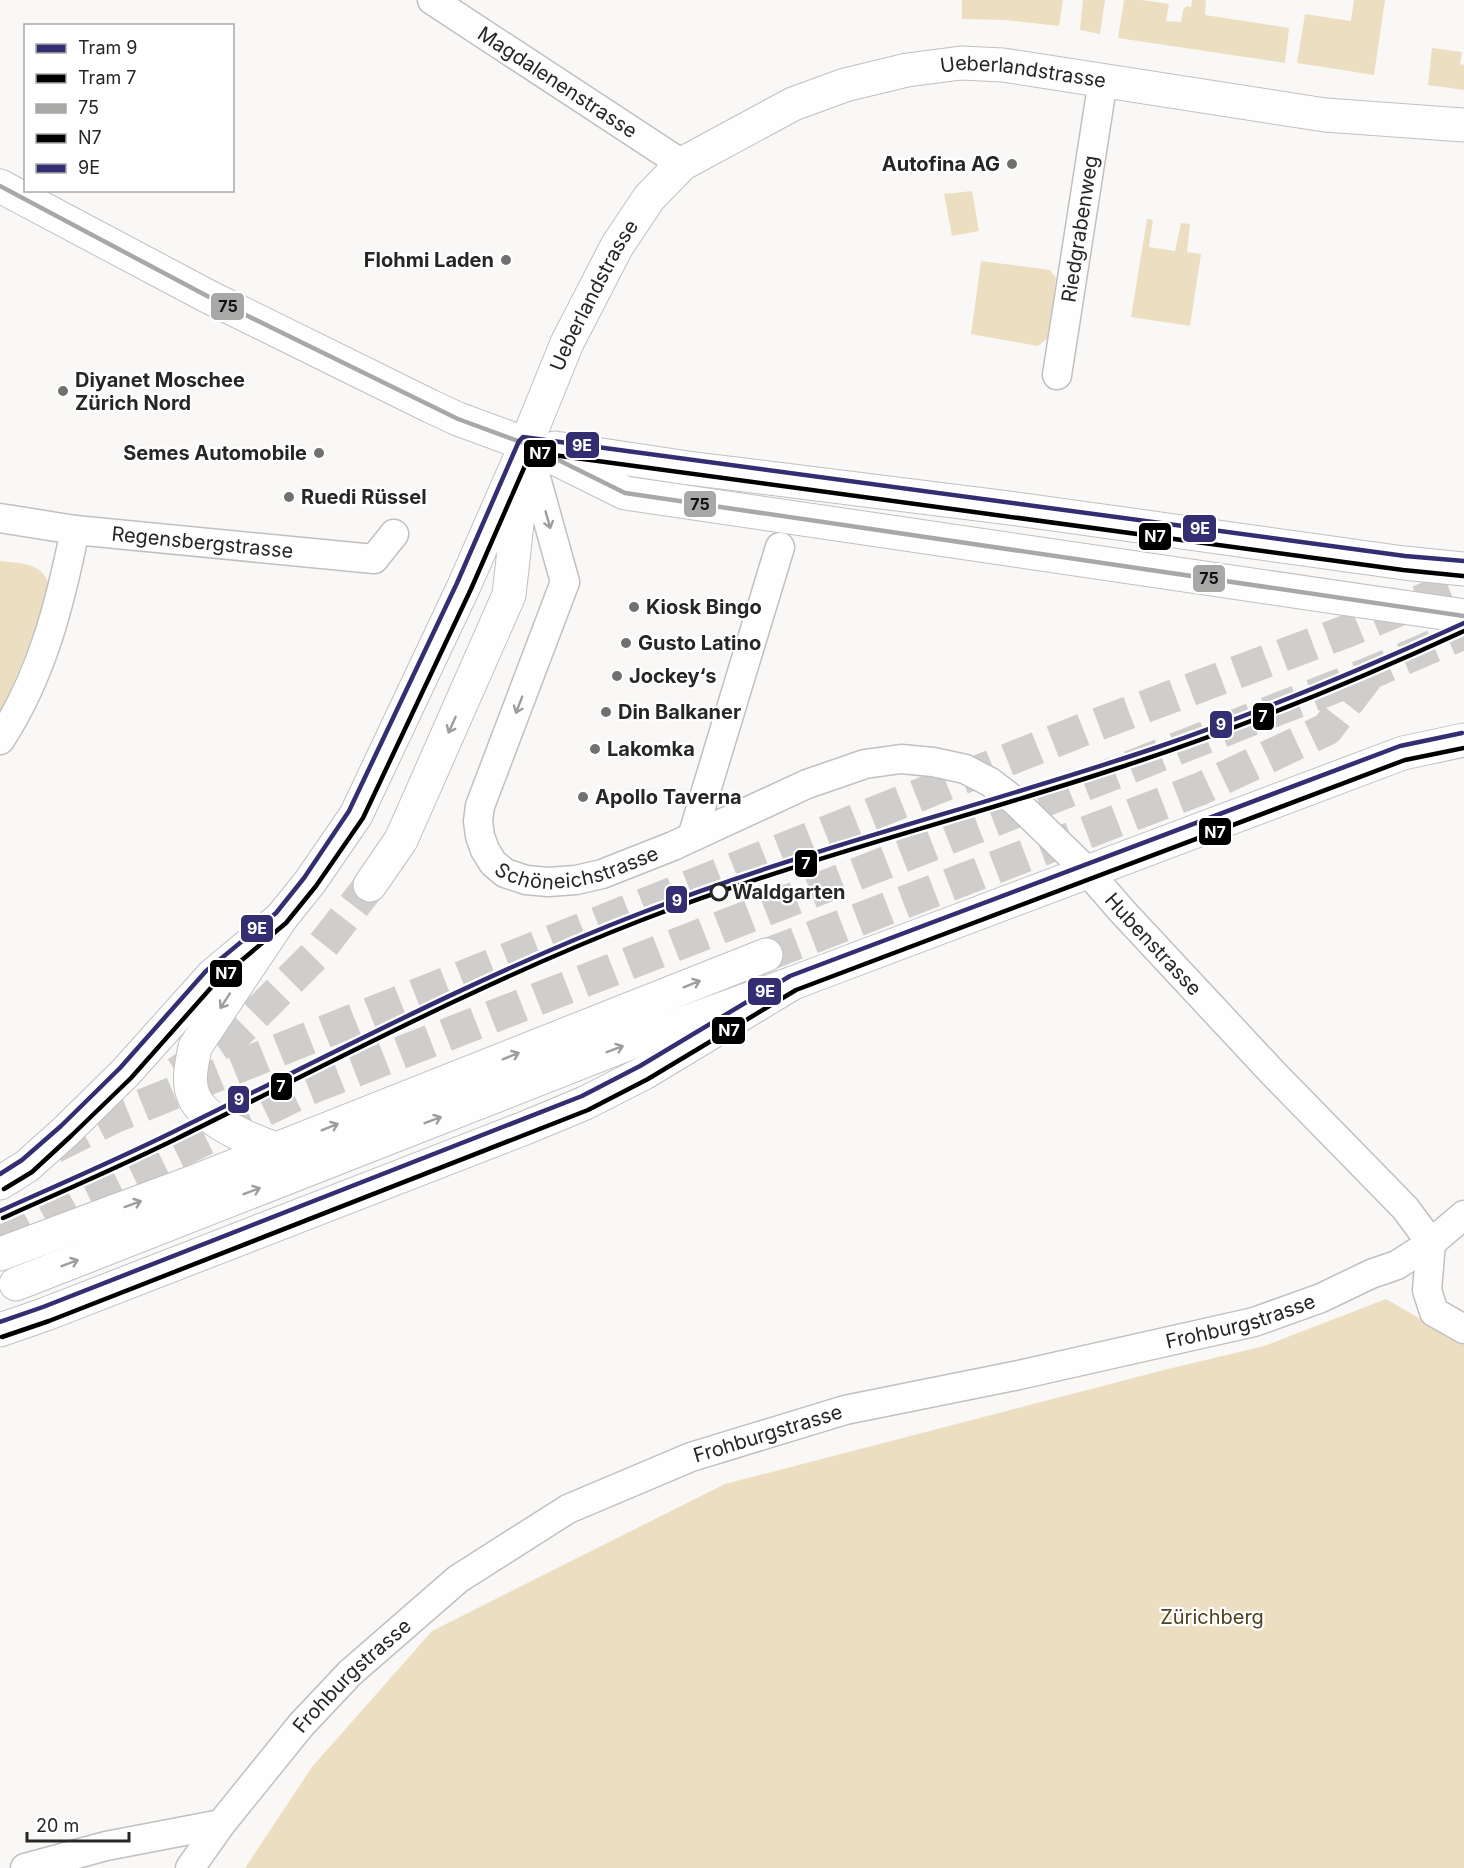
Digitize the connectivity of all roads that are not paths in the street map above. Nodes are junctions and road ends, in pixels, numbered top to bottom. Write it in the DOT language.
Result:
graph roads {
  1 [pos="432,0"];
  2 [pos="1103,80"];
  3 [pos="1459,124"];
  4 [pos="682,164"];
  5 [pos="0,186"];
  6 [pos="1058,375"];
  7 [pos="526,444"];
  8 [pos="0,518"];
  9 [pos="75,530"];
  10 [pos="394,534"];
  11 [pos="780,547"];
  12 [pos="1464,569"];
  13 [pos="1464,616"];
  14 [pos="0,740"];
  15 [pos="1464,740"];
  16 [pos="692,837"];
  17 [pos="1088,872"];
  18 [pos="370,885"];
  19 [pos="281,918"];
  20 [pos="766,955"];
  21 [pos="793,982"];
  22 [pos="275,1149"];
  23 [pos="0,1183"];
  24 [pos="1464,1215"];
  25 [pos="1431,1242"];
  26 [pos="0,1254"];
  27 [pos="16,1284"];
  28 [pos="0,1329"];
  29 [pos="1464,1329"];
  30 [pos="221,1824"];
  31 [pos="25,1868"];
  32 [pos="190,1868"];
  1 -- 4 [label="street, Magdalenenstrasse"];
  2 -- 3 [label="main road, Ueberlandstrasse"];
  2 -- 4 [label="main road, Ueberlandstrasse"];
  2 -- 6 [label="street, Riedgrabenweg"];
  4 -- 7 [label="main road, Ueberlandstrasse"];
  5 -- 7 [label="main road"];
  7 -- 12 [label="main road"];
  7 -- 13 [label="main road"];
  7 -- 16 [label="street, Schöneichstrasse, one-way"];
  7 -- 18 [label="main road, one-way"];
  7 -- 19 [label="main road, Ueberlandstrasse"];
  8 -- 9 [label="street, Regensbergstrasse"];
  9 -- 10 [label="street, Regensbergstrasse"];
  9 -- 14 [label="street"];
  11 -- 16 [label="street"];
  15 -- 17 [label="main road"];
  16 -- 17 [label="street, Hubenstrasse"];
  17 -- 21 [label="main road"];
  17 -- 25 [label="street, Hubenstrasse"];
  19 -- 22 [label="main road, one-way"];
  19 -- 23 [label="main road, Ueberlandstrasse"];
  22 -- 20 [label="main road, one-way"];
  27 -- 21 [label="main road, one-way"];
  21 -- 28 [label="main road"];
  26 -- 22 [label="main road, one-way"];
  24 -- 25 [label="street, Frohburgstrasse"];
  25 -- 29 [label="street"];
  25 -- 30 [label="street, Frohburgstrasse"];
  30 -- 31 [label="street"];
  30 -- 32 [label="street, Frohburgstrasse"];
}
